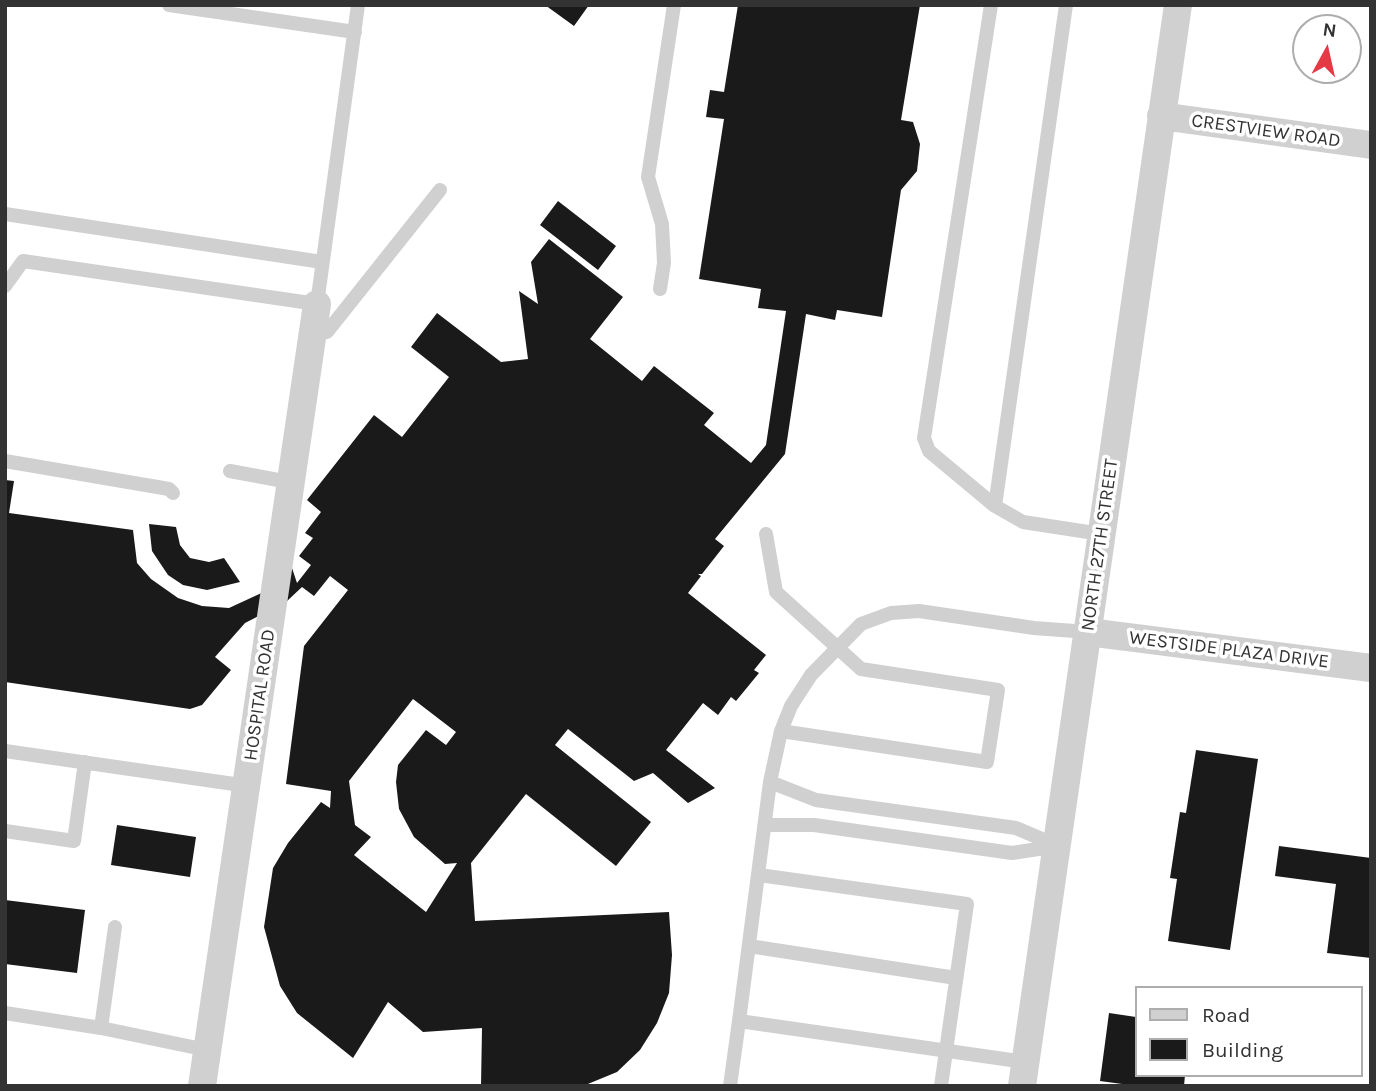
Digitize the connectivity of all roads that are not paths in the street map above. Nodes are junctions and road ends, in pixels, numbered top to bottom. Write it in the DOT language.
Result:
graph roads {
  1 [pos="169,5"];
  2 [pos="358,5"];
  3 [pos="674,5"];
  4 [pos="991,5"];
  5 [pos="1066,5"];
  6 [pos="1178,5"];
  7 [pos="355,32"];
  8 [pos="1161,116"];
  9 [pos="1371,145"];
  10 [pos="440,190"];
  11 [pos="5,214"];
  12 [pos="322,262"];
  13 [pos="5,286"];
  14 [pos="660,289"];
  15 [pos="315,317"];
  16 [pos="5,461"];
  17 [pos="230,471"];
  18 [pos="289,482"];
  19 [pos="173,493"];
  20 [pos="995,506"];
  21 [pos="766,534"];
  22 [pos="1101,534"];
  23 [pos="1087,632"];
  24 [pos="837,646"];
  25 [pos="1371,668"];
  26 [pos="781,731"];
  27 [pos="5,751"];
  28 [pos="85,762"];
  29 [pos="770,782"];
  30 [pos="248,786"];
  31 [pos="765,825"];
  32 [pos="5,831"];
  33 [pos="1058,846"];
  34 [pos="760,874"];
  35 [pos="115,927"];
  36 [pos="749,946"];
  37 [pos="956,978"];
  38 [pos="5,1013"];
  39 [pos="739,1021"];
  40 [pos="101,1028"];
  41 [pos="207,1050"];
  42 [pos="946,1052"];
  43 [pos="1024,1074"];
  44 [pos="202,1086"];
  45 [pos="730,1086"];
  46 [pos="941,1086"];
  1 -- 7 [label="lane"];
  2 -- 7 [label="lane"];
  3 -- 14 [label="lane"];
  4 -- 20 [label="lane"];
  5 -- 20 [label="lane"];
  6 -- 8 [label="street, NORTH 27TH STREET"];
  7 -- 12 [label="lane"];
  8 -- 9 [label="street, CRESTVIEW ROAD"];
  8 -- 22 [label="street, NORTH 27TH STREET"];
  10 -- 15 [label="lane"];
  11 -- 12 [label="lane"];
  12 -- 15 [label="lane"];
  13 -- 15 [label="lane"];
  15 -- 18 [label="street, HOSPITAL ROAD"];
  16 -- 19 [label="lane"];
  17 -- 18 [label="lane"];
  18 -- 30 [label="street, HOSPITAL ROAD"];
  20 -- 22 [label="lane"];
  21 -- 24 [label="lane"];
  22 -- 23 [label="street, NORTH 27TH STREET"];
  23 -- 24 [label="lane"];
  23 -- 25 [label="street, WESTSIDE PLAZA DRIVE"];
  23 -- 33 [label="street, NORTH 27TH STREET"];
  24 -- 26 [label="lane"];
  24 -- 26 [label="lane"];
  26 -- 29 [label="lane"];
  27 -- 28 [label="lane"];
  28 -- 30 [label="lane"];
  28 -- 32 [label="lane"];
  29 -- 31 [label="lane"];
  29 -- 33 [label="lane"];
  30 -- 41 [label="street, HOSPITAL ROAD"];
  31 -- 33 [label="lane"];
  31 -- 34 [label="lane"];
  33 -- 43 [label="street, NORTH 27TH STREET"];
  34 -- 36 [label="lane"];
  34 -- 37 [label="lane"];
  35 -- 40 [label="lane"];
  36 -- 37 [label="lane"];
  36 -- 39 [label="lane"];
  37 -- 42 [label="lane"];
  38 -- 40 [label="lane"];
  39 -- 42 [label="lane"];
  39 -- 45 [label="lane"];
  40 -- 41 [label="lane"];
  41 -- 44 [label="street, HOSPITAL ROAD"];
  42 -- 43 [label="lane"];
  42 -- 46 [label="lane"];
}
